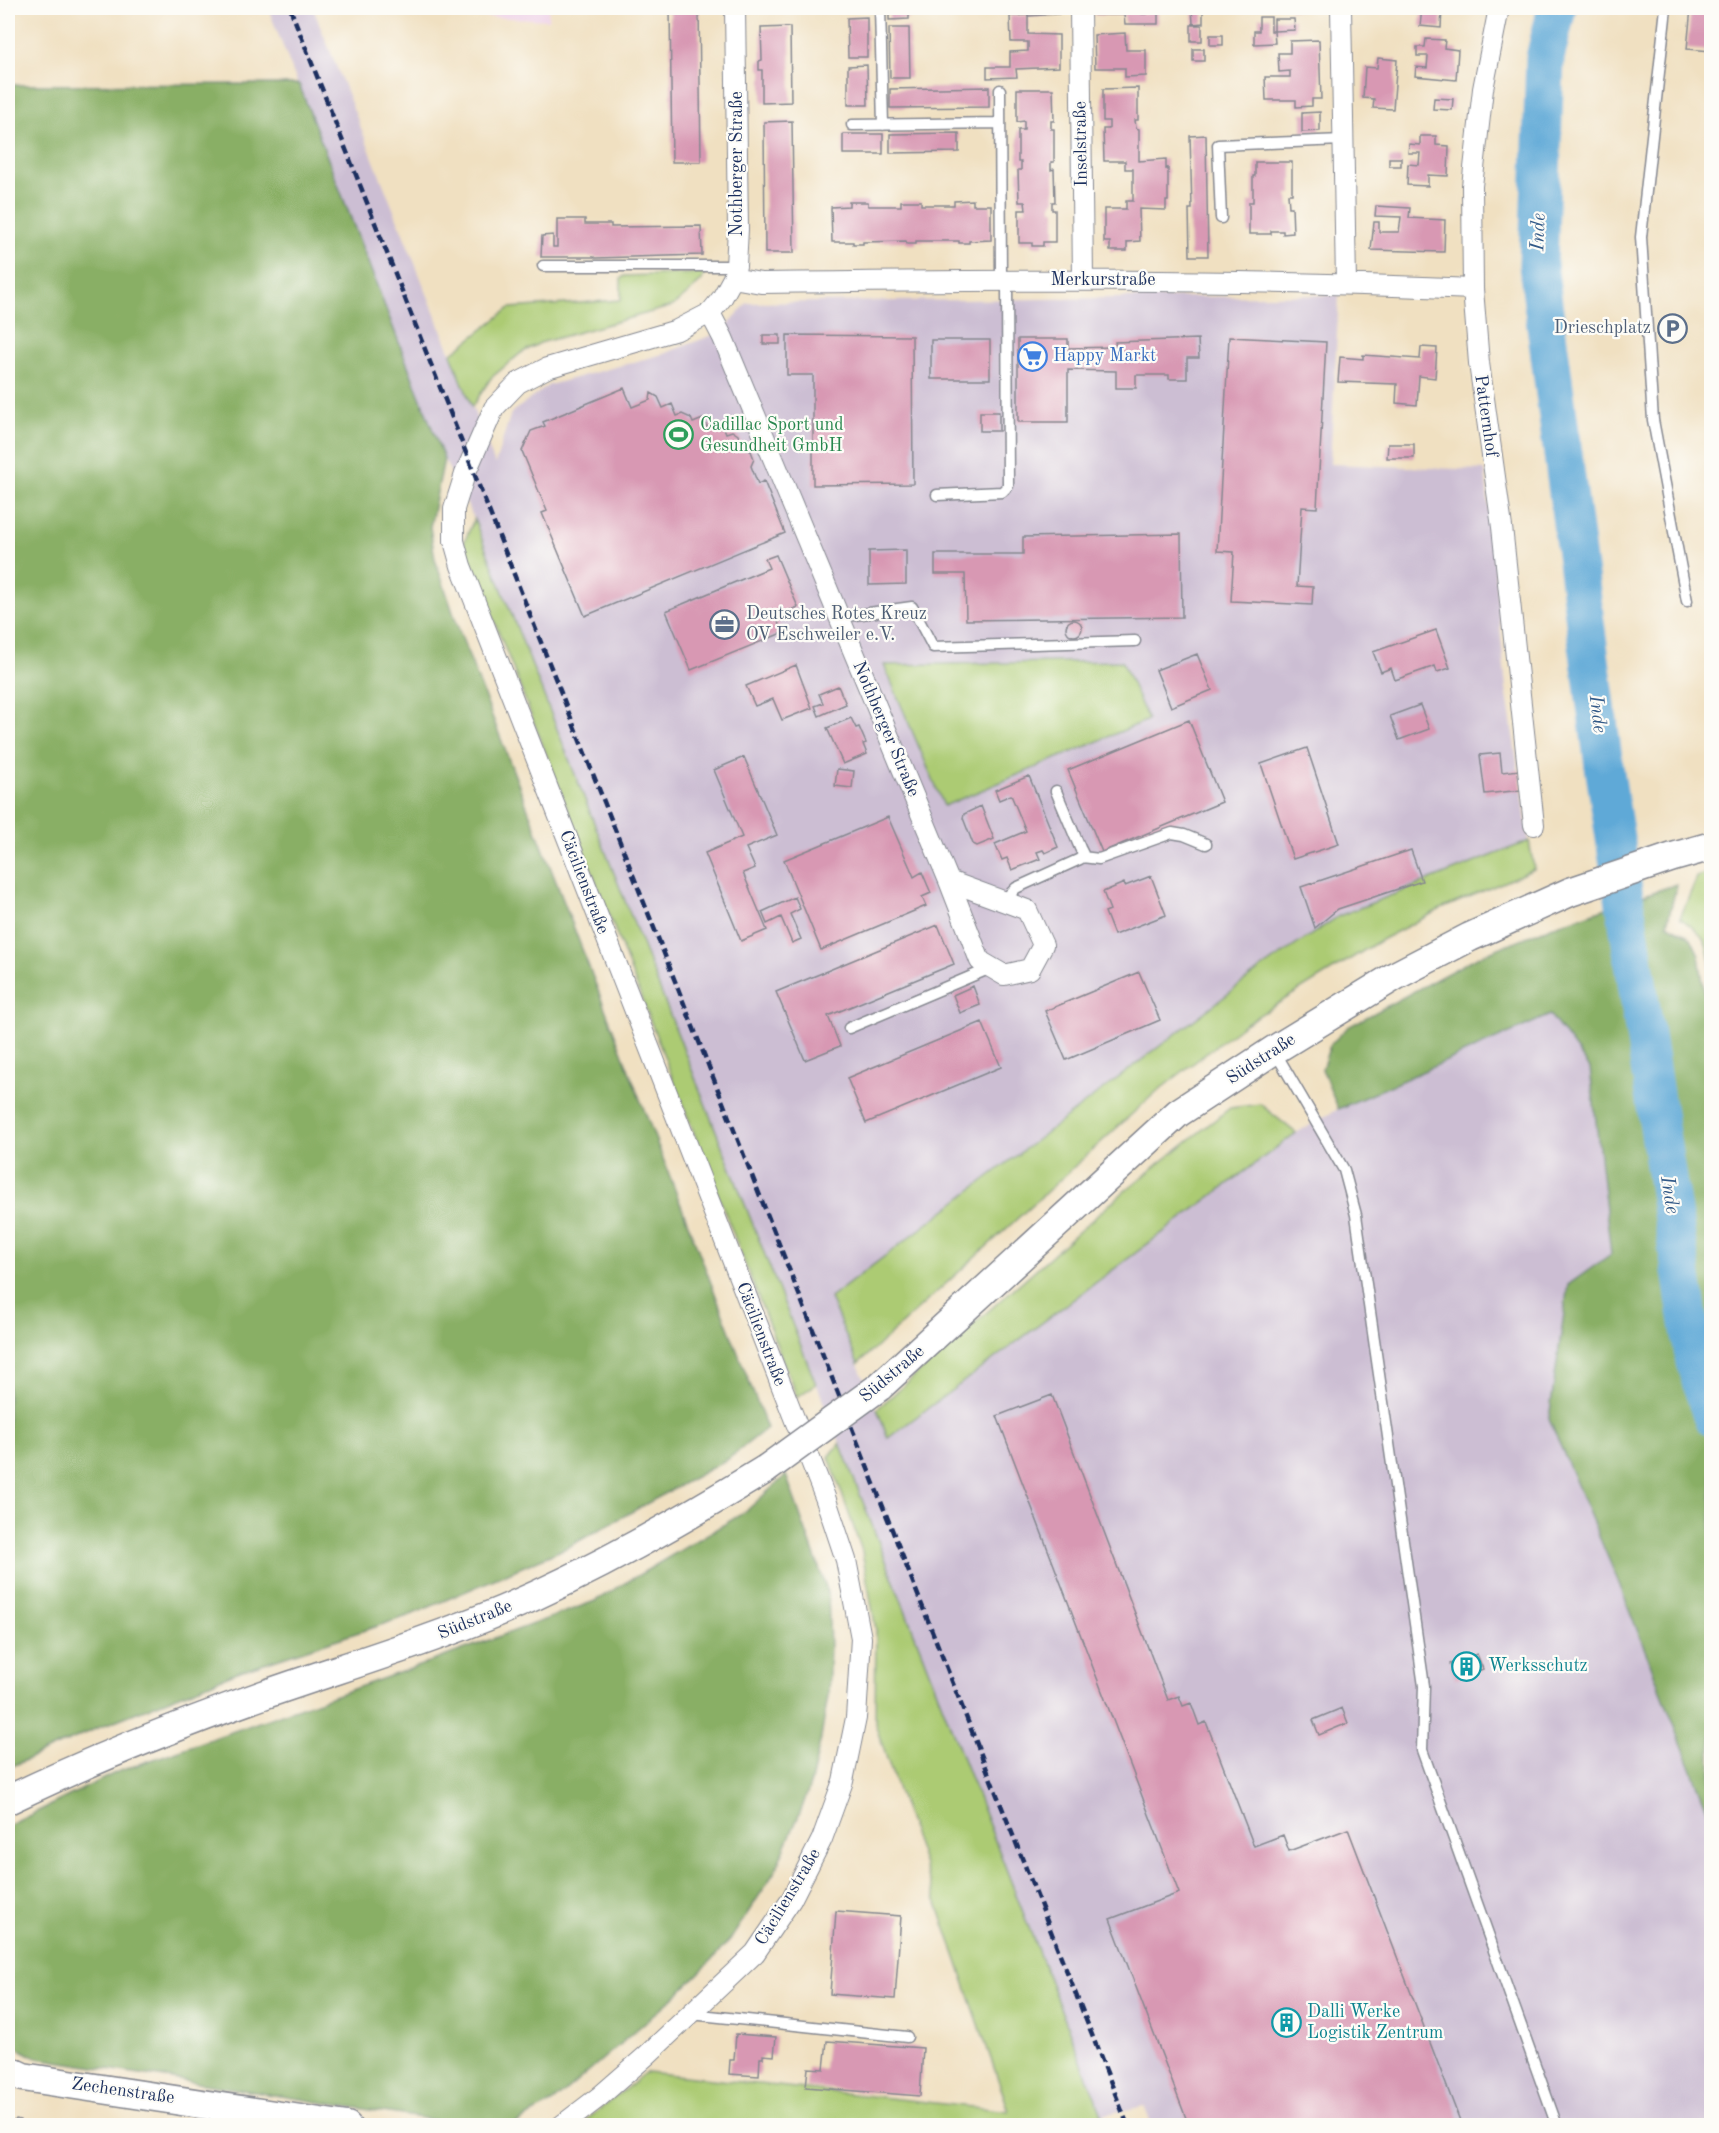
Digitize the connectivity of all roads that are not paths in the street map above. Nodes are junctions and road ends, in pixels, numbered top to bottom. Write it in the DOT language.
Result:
graph roads {
  1 [pos="735,8"];
  2 [pos="880,8"];
  3 [pos="1080,8"];
  4 [pos="1341,8"];
  5 [pos="1498,8"];
  6 [pos="1666,8"];
  7 [pos="1000,90"];
  8 [pos="1000,123"];
  9 [pos="852,124"];
  10 [pos="883,125"];
  11 [pos="1343,140"];
  12 [pos="1221,218"];
  13 [pos="543,266"];
  14 [pos="735,272"];
  15 [pos="1004,280"];
  16 [pos="1083,280"];
  17 [pos="1346,283"];
  18 [pos="1473,289"];
  19 [pos="710,313"];
  20 [pos="465,474"];
  21 [pos="937,495"];
  22 [pos="1687,602"];
  23 [pos="840,617"];
  24 [pos="1135,641"];
  25 [pos="1056,791"];
  26 [pos="1534,825"];
  27 [pos="1206,843"];
  28 [pos="1712,846"];
  29 [pos="1082,857"];
  30 [pos="949,881"];
  31 [pos="1003,900"];
  32 [pos="991,968"];
  33 [pos="849,1028"];
  34 [pos="1274,1050"];
  35 [pos="8,1800"];
  36 [pos="691,2014"];
  37 [pos="907,2037"];
  38 [pos="8,2070"];
  39 [pos="347,2126"];
  40 [pos="561,2126"];
  41 [pos="1557,2126"];
  1 -- 14 [label="street, Nothberger Straße"];
  2 -- 10 [label="lane"];
  3 -- 16 [label="street, Inselstraße"];
  4 -- 11 [label="street"];
  5 -- 18 [label="street, Patternhof"];
  6 -- 22 [label="lane"];
  7 -- 8 [label="lane"];
  8 -- 10 [label="lane"];
  8 -- 15 [label="lane"];
  9 -- 10 [label="lane"];
  11 -- 12 [label="lane"];
  11 -- 17 [label="street"];
  13 -- 14 [label="lane"];
  14 -- 15 [label="street, Merkurstraße"];
  14 -- 19 [label="street, Nothberger Straße"];
  15 -- 16 [label="street, Merkurstraße"];
  15 -- 21 [label="lane"];
  16 -- 17 [label="street, Merkurstraße"];
  17 -- 18 [label="street, Merkurstraße"];
  18 -- 26 [label="street, Patternhof"];
  19 -- 20 [label="street, Nothberger Straße"];
  19 -- 23 [label="street, Nothberger Straße"];
  20 -- 36 [label="street, Cäcilienstraße"];
  23 -- 24 [label="lane"];
  23 -- 30 [label="street, Nothberger Straße"];
  25 -- 29 [label="lane"];
  27 -- 29 [label="lane"];
  28 -- 34 [label="main road, Südstraße"];
  29 -- 31 [label="lane"];
  30 -- 31 [label="street"];
  30 -- 32 [label="street, Nothberger Straße"];
  31 -- 32 [label="street"];
  32 -- 33 [label="lane"];
  34 -- 35 [label="main road, Südstraße, bridge"];
  34 -- 41 [label="lane"];
  36 -- 37 [label="lane"];
  36 -- 40 [label="street, Cäcilienstraße"];
  38 -- 39 [label="main road, Zechenstraße"];
}
